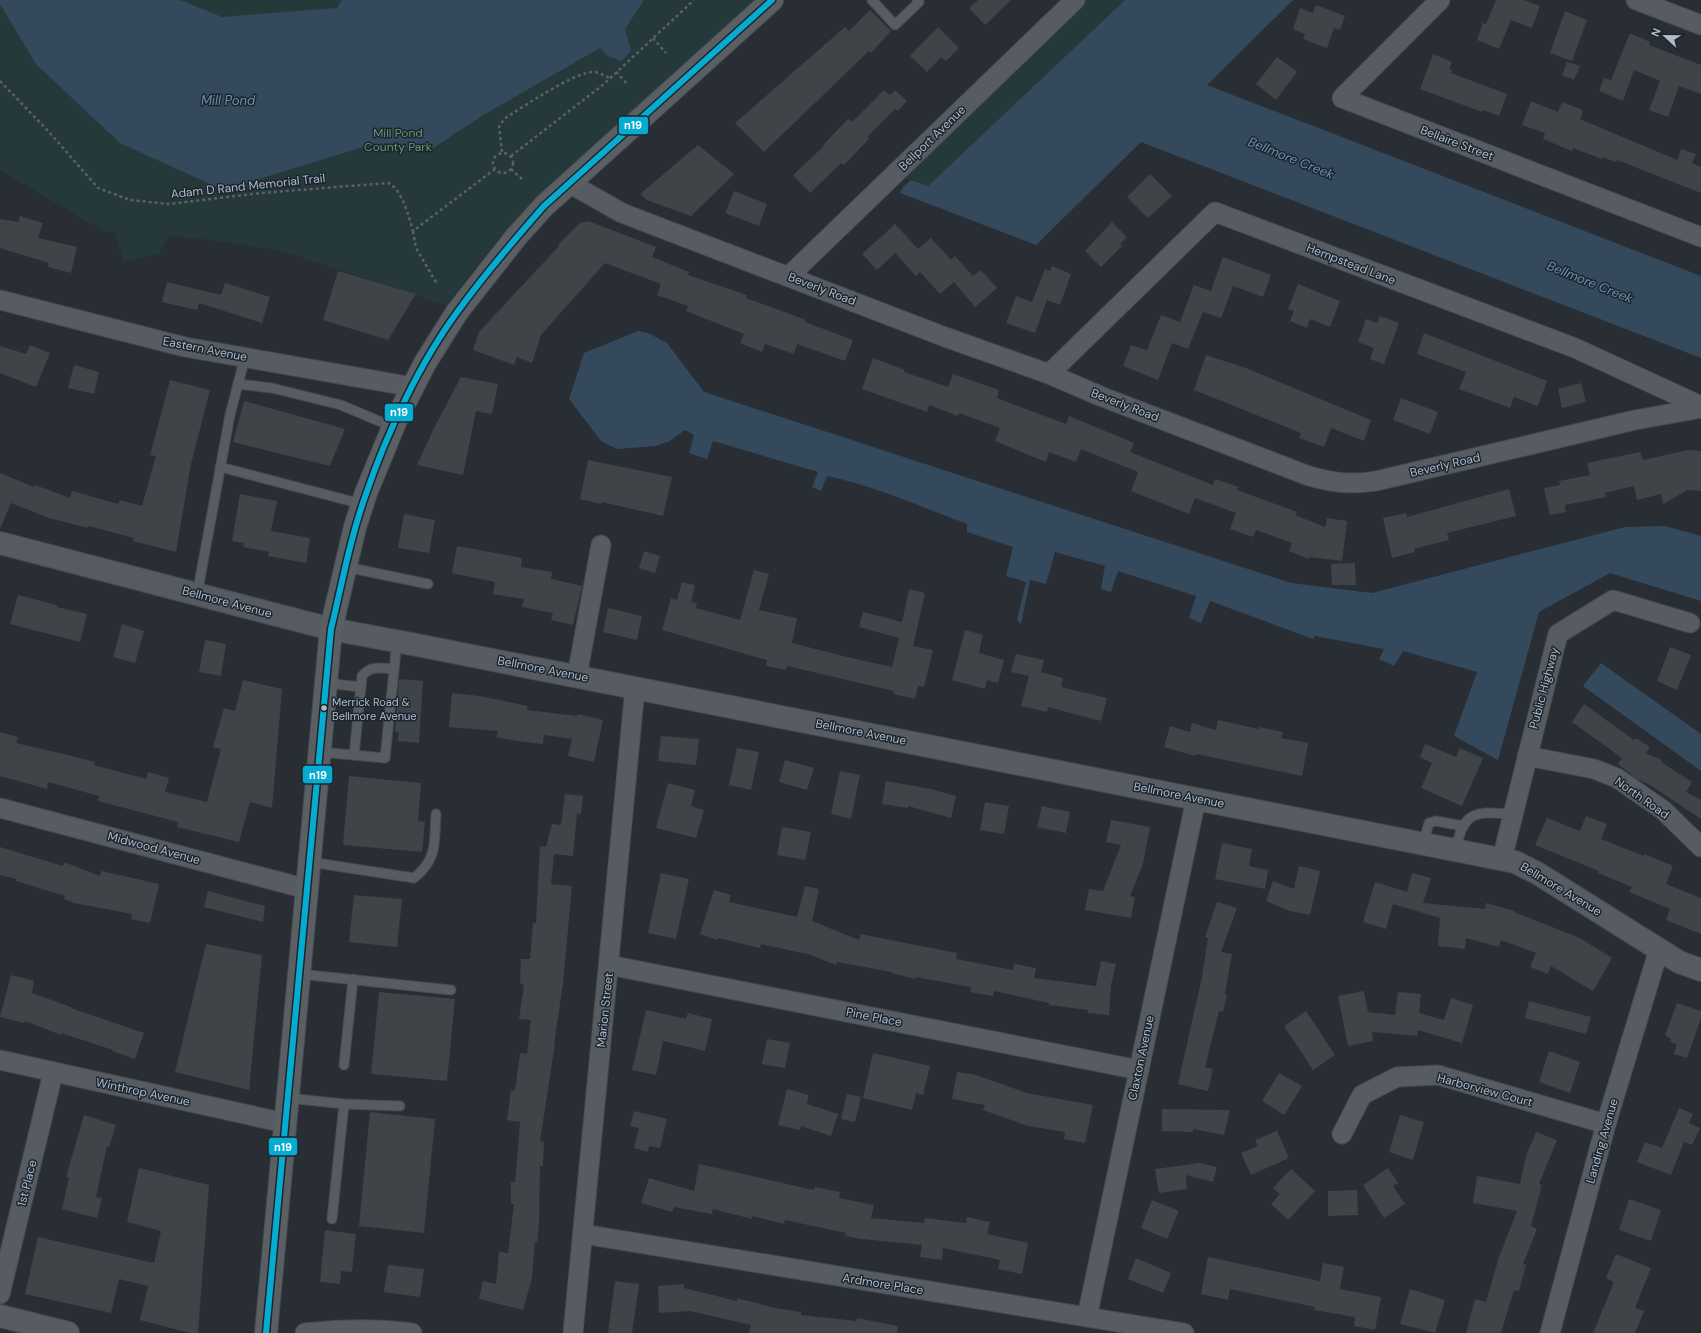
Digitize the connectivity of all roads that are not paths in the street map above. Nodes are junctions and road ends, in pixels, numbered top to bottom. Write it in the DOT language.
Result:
graph roads {
  1 [pos="772,0"];
  2 [pos="872,0"];
  3 [pos="917,0"];
  4 [pos="1075,0"];
  5 [pos="1440,0"];
  6 [pos="1636,0"];
  7 [pos="1701,25"];
  8 [pos="569,183"];
  9 [pos="1701,237"];
  10 [pos="789,276"];
  11 [pos="0,300"];
  12 [pos="245,357"];
  13 [pos="1049,374"];
  14 [pos="238,384"];
  15 [pos="413,387"];
  16 [pos="1701,407"];
  17 [pos="393,427"];
  18 [pos="220,467"];
  19 [pos="362,504"];
  20 [pos="0,543"];
  21 [pos="601,545"];
  22 [pos="346,568"];
  23 [pos="428,584"];
  24 [pos="197,595"];
  25 [pos="1690,623"];
  26 [pos="331,629"];
  27 [pos="397,641"];
  28 [pos="394,669"];
  29 [pos="577,676"];
  30 [pos="326,683"];
  31 [pos="635,688"];
  32 [pos="362,691"];
  33 [pos="320,752"];
  34 [pos="354,755"];
  35 [pos="1527,756"];
  36 [pos="1196,799"];
  37 [pos="0,808"];
  38 [pos="436,814"];
  39 [pos="1513,814"];
  40 [pos="1463,826"];
  41 [pos="1423,844"];
  42 [pos="1701,846"];
  43 [pos="1456,850"];
  44 [pos="1502,859"];
  45 [pos="310,862"];
  46 [pos="307,889"];
  47 [pos="1659,949"];
  48 [pos="609,965"];
  49 [pos="1701,970"];
  50 [pos="299,974"];
  51 [pos="353,979"];
  52 [pos="451,990"];
  53 [pos="0,1060"];
  54 [pos="344,1065"];
  55 [pos="1139,1070"];
  56 [pos="54,1073"];
  57 [pos="288,1098"];
  58 [pos="344,1104"];
  59 [pos="400,1106"];
  60 [pos="285,1123"];
  61 [pos="1606,1124"];
  62 [pos="1342,1134"];
  63 [pos="332,1219"];
  64 [pos="583,1234"];
  65 [pos="0,1294"];
  66 [pos="0,1316"];
  67 [pos="1087,1317"];
  68 [pos="38,1329"];
  69 [pos="68,1333"];
  70 [pos="266,1333"];
  71 [pos="305,1333"];
  72 [pos="412,1333"];
  73 [pos="573,1333"];
  74 [pos="1184,1333"];
  75 [pos="1550,1333"];
  1 -- 8 [label="main road"];
  2 -- 3 [label="lane"];
  4 -- 10 [label="street, Bellport Avenue"];
  5 -- 9 [label="street, Bellaire Street"];
  6 -- 7 [label="street"];
  8 -- 10 [label="street, Beverly Road"];
  8 -- 15 [label="main road"];
  10 -- 13 [label="street, Beverly Road"];
  11 -- 12 [label="street, Eastern Avenue"];
  12 -- 14 [label="lane"];
  12 -- 15 [label="street, Eastern Avenue"];
  13 -- 16 [label="street, Beverly Road"];
  13 -- 16 [label="street, Hempstead Lane"];
  14 -- 17 [label="lane"];
  14 -- 18 [label="lane"];
  15 -- 17 [label="main road"];
  17 -- 19 [label="main road"];
  18 -- 19 [label="lane"];
  18 -- 24 [label="lane"];
  19 -- 22 [label="main road"];
  20 -- 24 [label="main road, Bellmore Avenue"];
  21 -- 29 [label="street"];
  22 -- 23 [label="lane"];
  22 -- 26 [label="main road"];
  24 -- 26 [label="main road, Bellmore Avenue"];
  25 -- 35 [label="street, Public Highway"];
  26 -- 27 [label="street, Bellmore Avenue"];
  26 -- 30 [label="main road"];
  27 -- 28 [label="lane"];
  27 -- 29 [label="street, Bellmore Avenue"];
  28 -- 32 [label="lane"];
  28 -- 34 [label="lane"];
  29 -- 31 [label="street, Bellmore Avenue"];
  30 -- 32 [label="lane"];
  30 -- 33 [label="main road"];
  31 -- 36 [label="street, Bellmore Avenue"];
  31 -- 48 [label="street, Marion Street"];
  32 -- 34 [label="lane"];
  33 -- 34 [label="lane"];
  33 -- 45 [label="main road"];
  35 -- 39 [label="street, Public Highway"];
  35 -- 42 [label="street, North Road"];
  36 -- 41 [label="street, Bellmore Avenue"];
  36 -- 55 [label="street, Claxton Avenue"];
  37 -- 46 [label="street, Midwood Avenue"];
  38 -- 45 [label="lane"];
  39 -- 40 [label="lane"];
  39 -- 44 [label="street, Public Highway"];
  40 -- 41 [label="lane"];
  40 -- 43 [label="lane"];
  41 -- 43 [label="street, Bellmore Avenue"];
  43 -- 44 [label="street, Bellmore Avenue"];
  44 -- 47 [label="street, Bellmore Avenue"];
  45 -- 46 [label="main road"];
  46 -- 50 [label="main road"];
  47 -- 49 [label="street, Bellmore Avenue"];
  47 -- 61 [label="street, Landing Avenue"];
  48 -- 55 [label="street, Pine Place"];
  48 -- 64 [label="street, Marion Street"];
  50 -- 51 [label="lane"];
  50 -- 57 [label="main road"];
  51 -- 52 [label="lane"];
  51 -- 54 [label="lane"];
  53 -- 56 [label="street, Winthrop Avenue"];
  55 -- 67 [label="street, Claxton Avenue"];
  56 -- 60 [label="street, Winthrop Avenue"];
  56 -- 65 [label="street, 1st Place"];
  57 -- 58 [label="lane"];
  57 -- 60 [label="main road"];
  58 -- 59 [label="lane"];
  58 -- 63 [label="lane"];
  60 -- 70 [label="main road"];
  61 -- 62 [label="street, Harborview Court"];
  61 -- 75 [label="street, Landing Avenue"];
  64 -- 67 [label="street, Ardmore Place"];
  64 -- 73 [label="street, Marion Street"];
  66 -- 68 [label="street"];
  67 -- 74 [label="street, Ardmore Place"];
  68 -- 69 [label="street"];
  71 -- 72 [label="street"];
}
